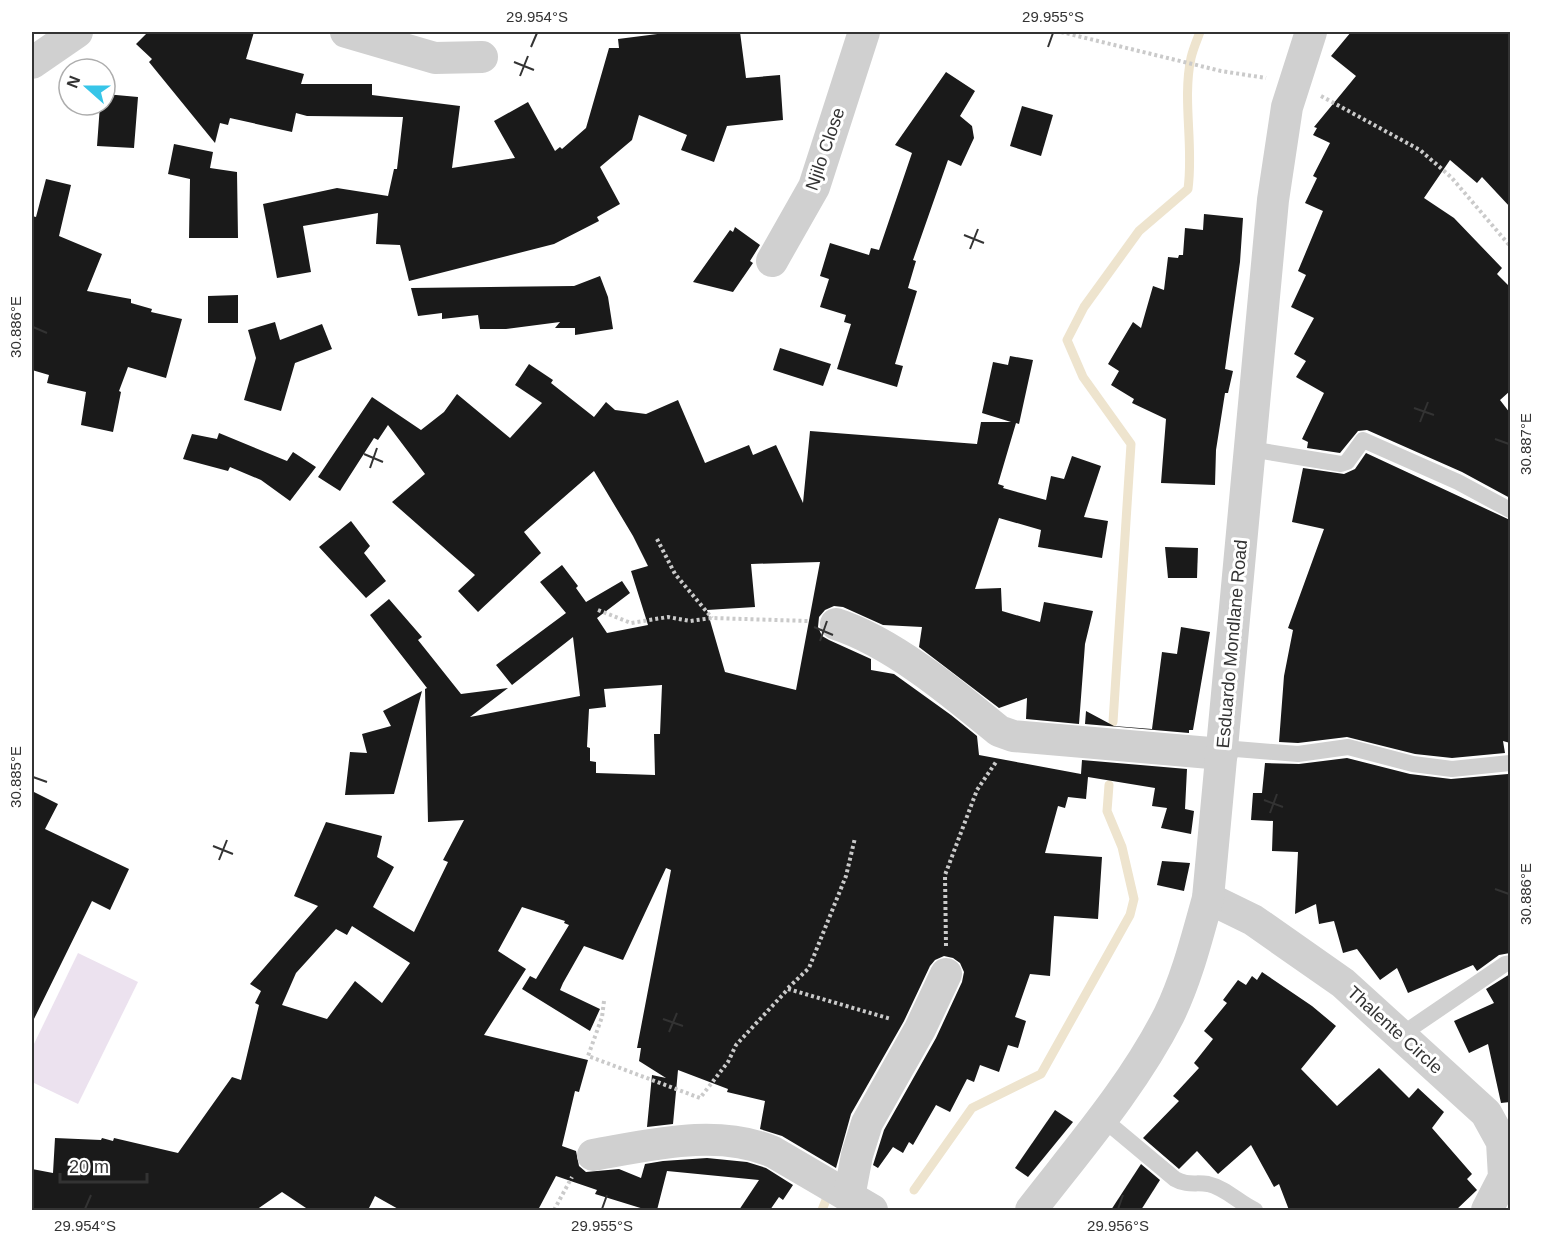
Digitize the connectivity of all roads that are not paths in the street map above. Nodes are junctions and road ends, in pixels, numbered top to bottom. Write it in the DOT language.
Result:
graph roads {
  1 [pos="77,32"];
  2 [pos="345,32"];
  3 [pos="864,32"];
  4 [pos="1311,32"];
  5 [pos="482,57"];
  6 [pos="32,63"];
  7 [pos="772,261"];
  8 [pos="1250,449"];
  9 [pos="1510,510"];
  10 [pos="836,624"];
  11 [pos="1222,751"];
  12 [pos="1510,764"];
  13 [pos="1209,898"];
  14 [pos="1510,963"];
  15 [pos="946,974"];
  16 [pos="1401,1035"];
  17 [pos="1102,1118"];
  18 [pos="607,1153"];
  19 [pos="1507,1161"];
  20 [pos="861,1204"];
  21 [pos="1031,1210"];
  22 [pos="1255,1210"];
  23 [pos="1488,1210"];
  1 -- 6 [label="street"];
  2 -- 5 [label="street"];
  3 -- 7 [label="street, Njilo Close"];
  4 -- 8 [label="street, Esduardo Mondlane Road"];
  8 -- 9 [label="lane"];
  8 -- 11 [label="street, Esduardo Mondlane Road"];
  10 -- 11 [label="street"];
  11 -- 12 [label="lane"];
  11 -- 13 [label="street, Esduardo Mondlane Road"];
  13 -- 16 [label="street, Thalente Circle"];
  13 -- 17 [label="street, Esduardo Mondlane Road"];
  14 -- 16 [label="lane"];
  15 -- 20 [label="street"];
  16 -- 19 [label="street, Thalente Circle"];
  17 -- 21 [label="street, Esduardo Mondlane Road"];
  17 -- 22 [label="lane"];
  18 -- 20 [label="street"];
  19 -- 23 [label="street, Thalente Circle"];
}
